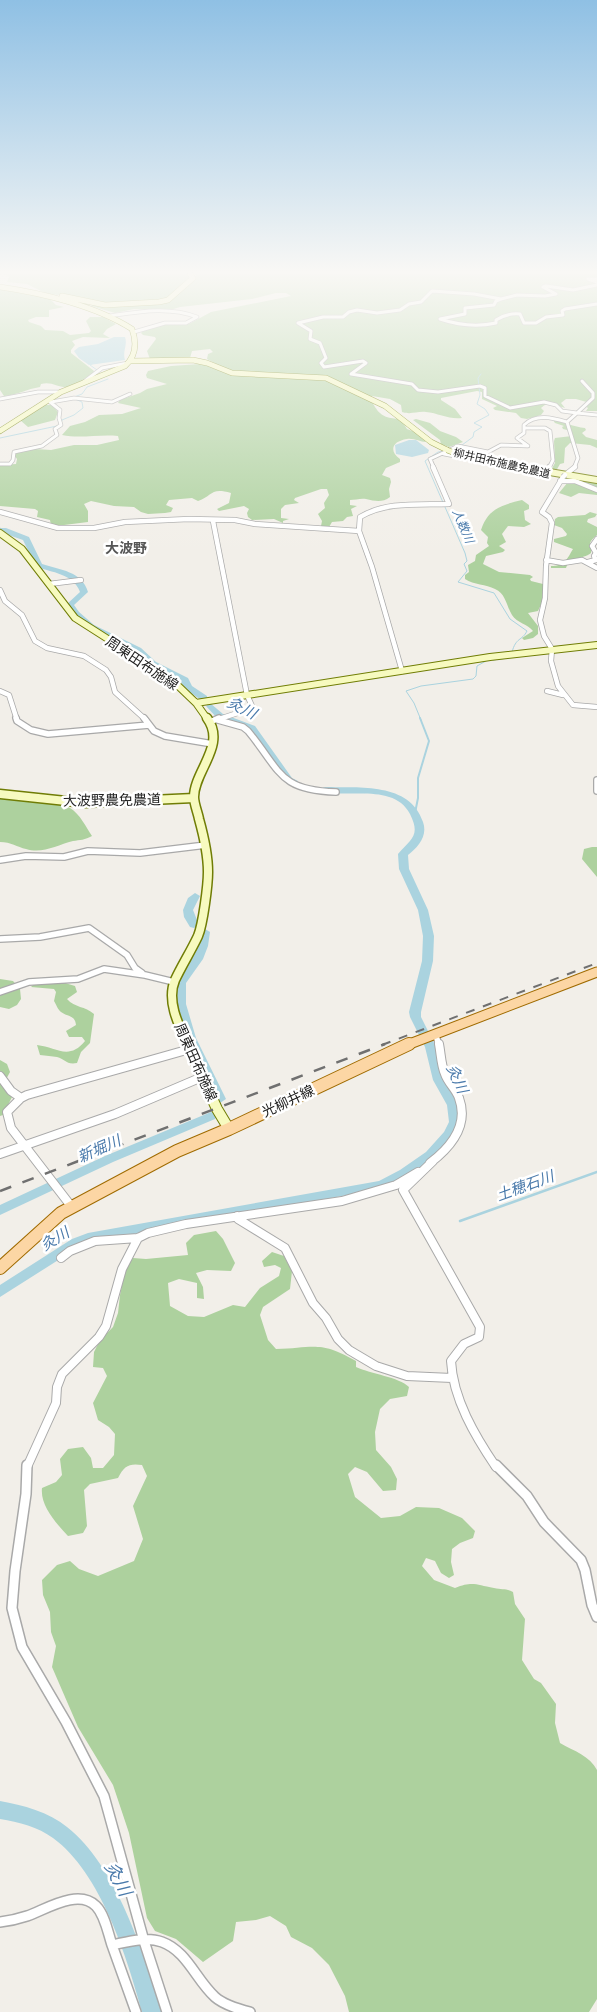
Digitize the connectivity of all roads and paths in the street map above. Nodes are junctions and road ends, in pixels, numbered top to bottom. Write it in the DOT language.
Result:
graph roads {
  1 [pos="119,368"];
  2 [pos="222,368"];
  3 [pos="360,368"];
  4 [pos="582,381"];
  5 [pos="61,392"];
  6 [pos="130,394"];
  7 [pos="0,399"];
  8 [pos="47,402"];
  9 [pos="577,413"];
  10 [pos="597,415"];
  11 [pos="567,422"];
  12 [pos="524,428"];
  13 [pos="0,431"];
  14 [pos="441,453"];
  15 [pos="499,463"];
  16 [pos="0,464"];
  17 [pos="546,473"];
  18 [pos="564,477"];
  19 [pos="597,479"];
  20 [pos="597,490"];
  21 [pos="0,512"];
  22 [pos="213,521"];
  23 [pos="359,531"];
  24 [pos="0,533"];
  25 [pos="597,538"];
  26 [pos="546,560"];
  27 [pos="588,562"];
  28 [pos="597,568"];
  29 [pos="81,580"];
  30 [pos="49,584"];
  31 [pos="0,590"];
  32 [pos="1,597"];
  33 [pos="597,645"];
  34 [pos="552,649"];
  35 [pos="402,671"];
  36 [pos="0,691"];
  37 [pos="547,692"];
  38 [pos="248,695"];
  39 [pos="563,695"];
  40 [pos="196,703"];
  41 [pos="597,707"];
  42 [pos="216,720"];
  43 [pos="150,725"];
  44 [pos="213,744"];
  45 [pos="597,780"];
  46 [pos="597,791"];
  47 [pos="336,792"];
  48 [pos="0,794"];
  49 [pos="194,798"];
  50 [pos="206,845"];
  51 [pos="0,860"];
  52 [pos="0,939"];
  53 [pos="597,972"];
  54 [pos="144,975"];
  55 [pos="174,982"];
  56 [pos="0,992"];
  57 [pos="429,1036"];
  58 [pos="190,1049"];
  59 [pos="0,1076"];
  60 [pos="202,1077"];
  61 [pos="21,1098"];
  62 [pos="229,1129"];
  63 [pos="25,1145"];
  64 [pos="0,1154"];
  65 [pos="433,1161"];
  66 [pos="71,1206"];
  67 [pos="237,1216"];
  68 [pos="138,1238"];
  69 [pos="61,1258"];
  70 [pos="0,1268"];
  71 [pos="452,1378"];
  72 [pos="597,1617"];
  73 [pos="0,1922"];
  74 [pos="142,1941"];
  75 [pos="113,1945"];
  76 [pos="136,2012"];
  77 [pos="167,2012"];
  78 [pos="250,2012"];
  1 -- 5 [label="main road"];
  2 -- 15 [label="main road, 柳井田布施農免農道"];
  3 -- 9 [label="street"];
  4 -- 9 [label="street"];
  5 -- 7 [label="street"];
  5 -- 8 [label="main road"];
  6 -- 8 [label="street"];
  8 -- 13 [label="main road"];
  8 -- 16 [label="street"];
  9 -- 10 [label="street"];
  9 -- 11 [label="street"];
  11 -- 12 [label="street"];
  11 -- 18 [label="street"];
  12 -- 14 [label="street"];
  12 -- 17 [label="street"];
  14 -- 15 [label="street"];
  14 -- 23 [label="street"];
  15 -- 17 [label="main road, 柳井田布施農免農道"];
  17 -- 19 [label="main road, 柳井田布施農免農道"];
  18 -- 19 [label="street"];
  18 -- 20 [label="street"];
  18 -- 26 [label="street"];
  21 -- 22 [label="street"];
  22 -- 23 [label="street"];
  22 -- 38 [label="street"];
  23 -- 35 [label="street"];
  24 -- 30 [label="main road, 周東田布施線"];
  25 -- 27 [label="street"];
  26 -- 27 [label="street"];
  26 -- 34 [label="street"];
  27 -- 28 [label="street"];
  29 -- 30 [label="street"];
  30 -- 40 [label="main road, 周東田布施線"];
  31 -- 32 [label="street"];
  32 -- 43 [label="street"];
  33 -- 34 [label="main road"];
  34 -- 35 [label="main road"];
  34 -- 39 [label="street"];
  35 -- 38 [label="main road"];
  36 -- 43 [label="street"];
  37 -- 39 [label="street"];
  38 -- 40 [label="main road"];
  38 -- 42 [label="street"];
  39 -- 41 [label="street"];
  40 -- 42 [label="main road, 周東田布施線"];
  42 -- 44 [label="main road, 周東田布施線"];
  42 -- 47 [label="street"];
  43 -- 44 [label="street"];
  44 -- 49 [label="main road, 周東田布施線"];
  45 -- 46 [label="street"];
  48 -- 49 [label="main road, 大波野農免農道"];
  49 -- 50 [label="main road, 周東田布施線"];
  50 -- 51 [label="street"];
  50 -- 55 [label="main road, 周東田布施線"];
  52 -- 54 [label="street"];
  53 -- 57 [label="main road, 光柳井線"];
  54 -- 55 [label="street"];
  54 -- 56 [label="street"];
  55 -- 58 [label="main road, 周東田布施線"];
  57 -- 62 [label="main road, 光柳井線"];
  57 -- 65 [label="street"];
  58 -- 60 [label="main road, 周東田布施線"];
  58 -- 61 [label="street"];
  59 -- 61 [label="street"];
  60 -- 62 [label="main road, 周東田布施線"];
  60 -- 63 [label="street"];
  61 -- 63 [label="street"];
  62 -- 66 [label="main road, 光柳井線"];
  63 -- 64 [label="street"];
  63 -- 66 [label="street"];
  65 -- 67 [label="street"];
  65 -- 71 [label="street"];
  66 -- 70 [label="main road, 光柳井線"];
  67 -- 68 [label="street"];
  67 -- 71 [label="street"];
  68 -- 69 [label="street"];
  68 -- 74 [label="street"];
  71 -- 72 [label="street"];
  73 -- 75 [label="street"];
  74 -- 75 [label="street"];
  74 -- 77 [label="street"];
  74 -- 78 [label="street"];
  75 -- 76 [label="street"];
}
